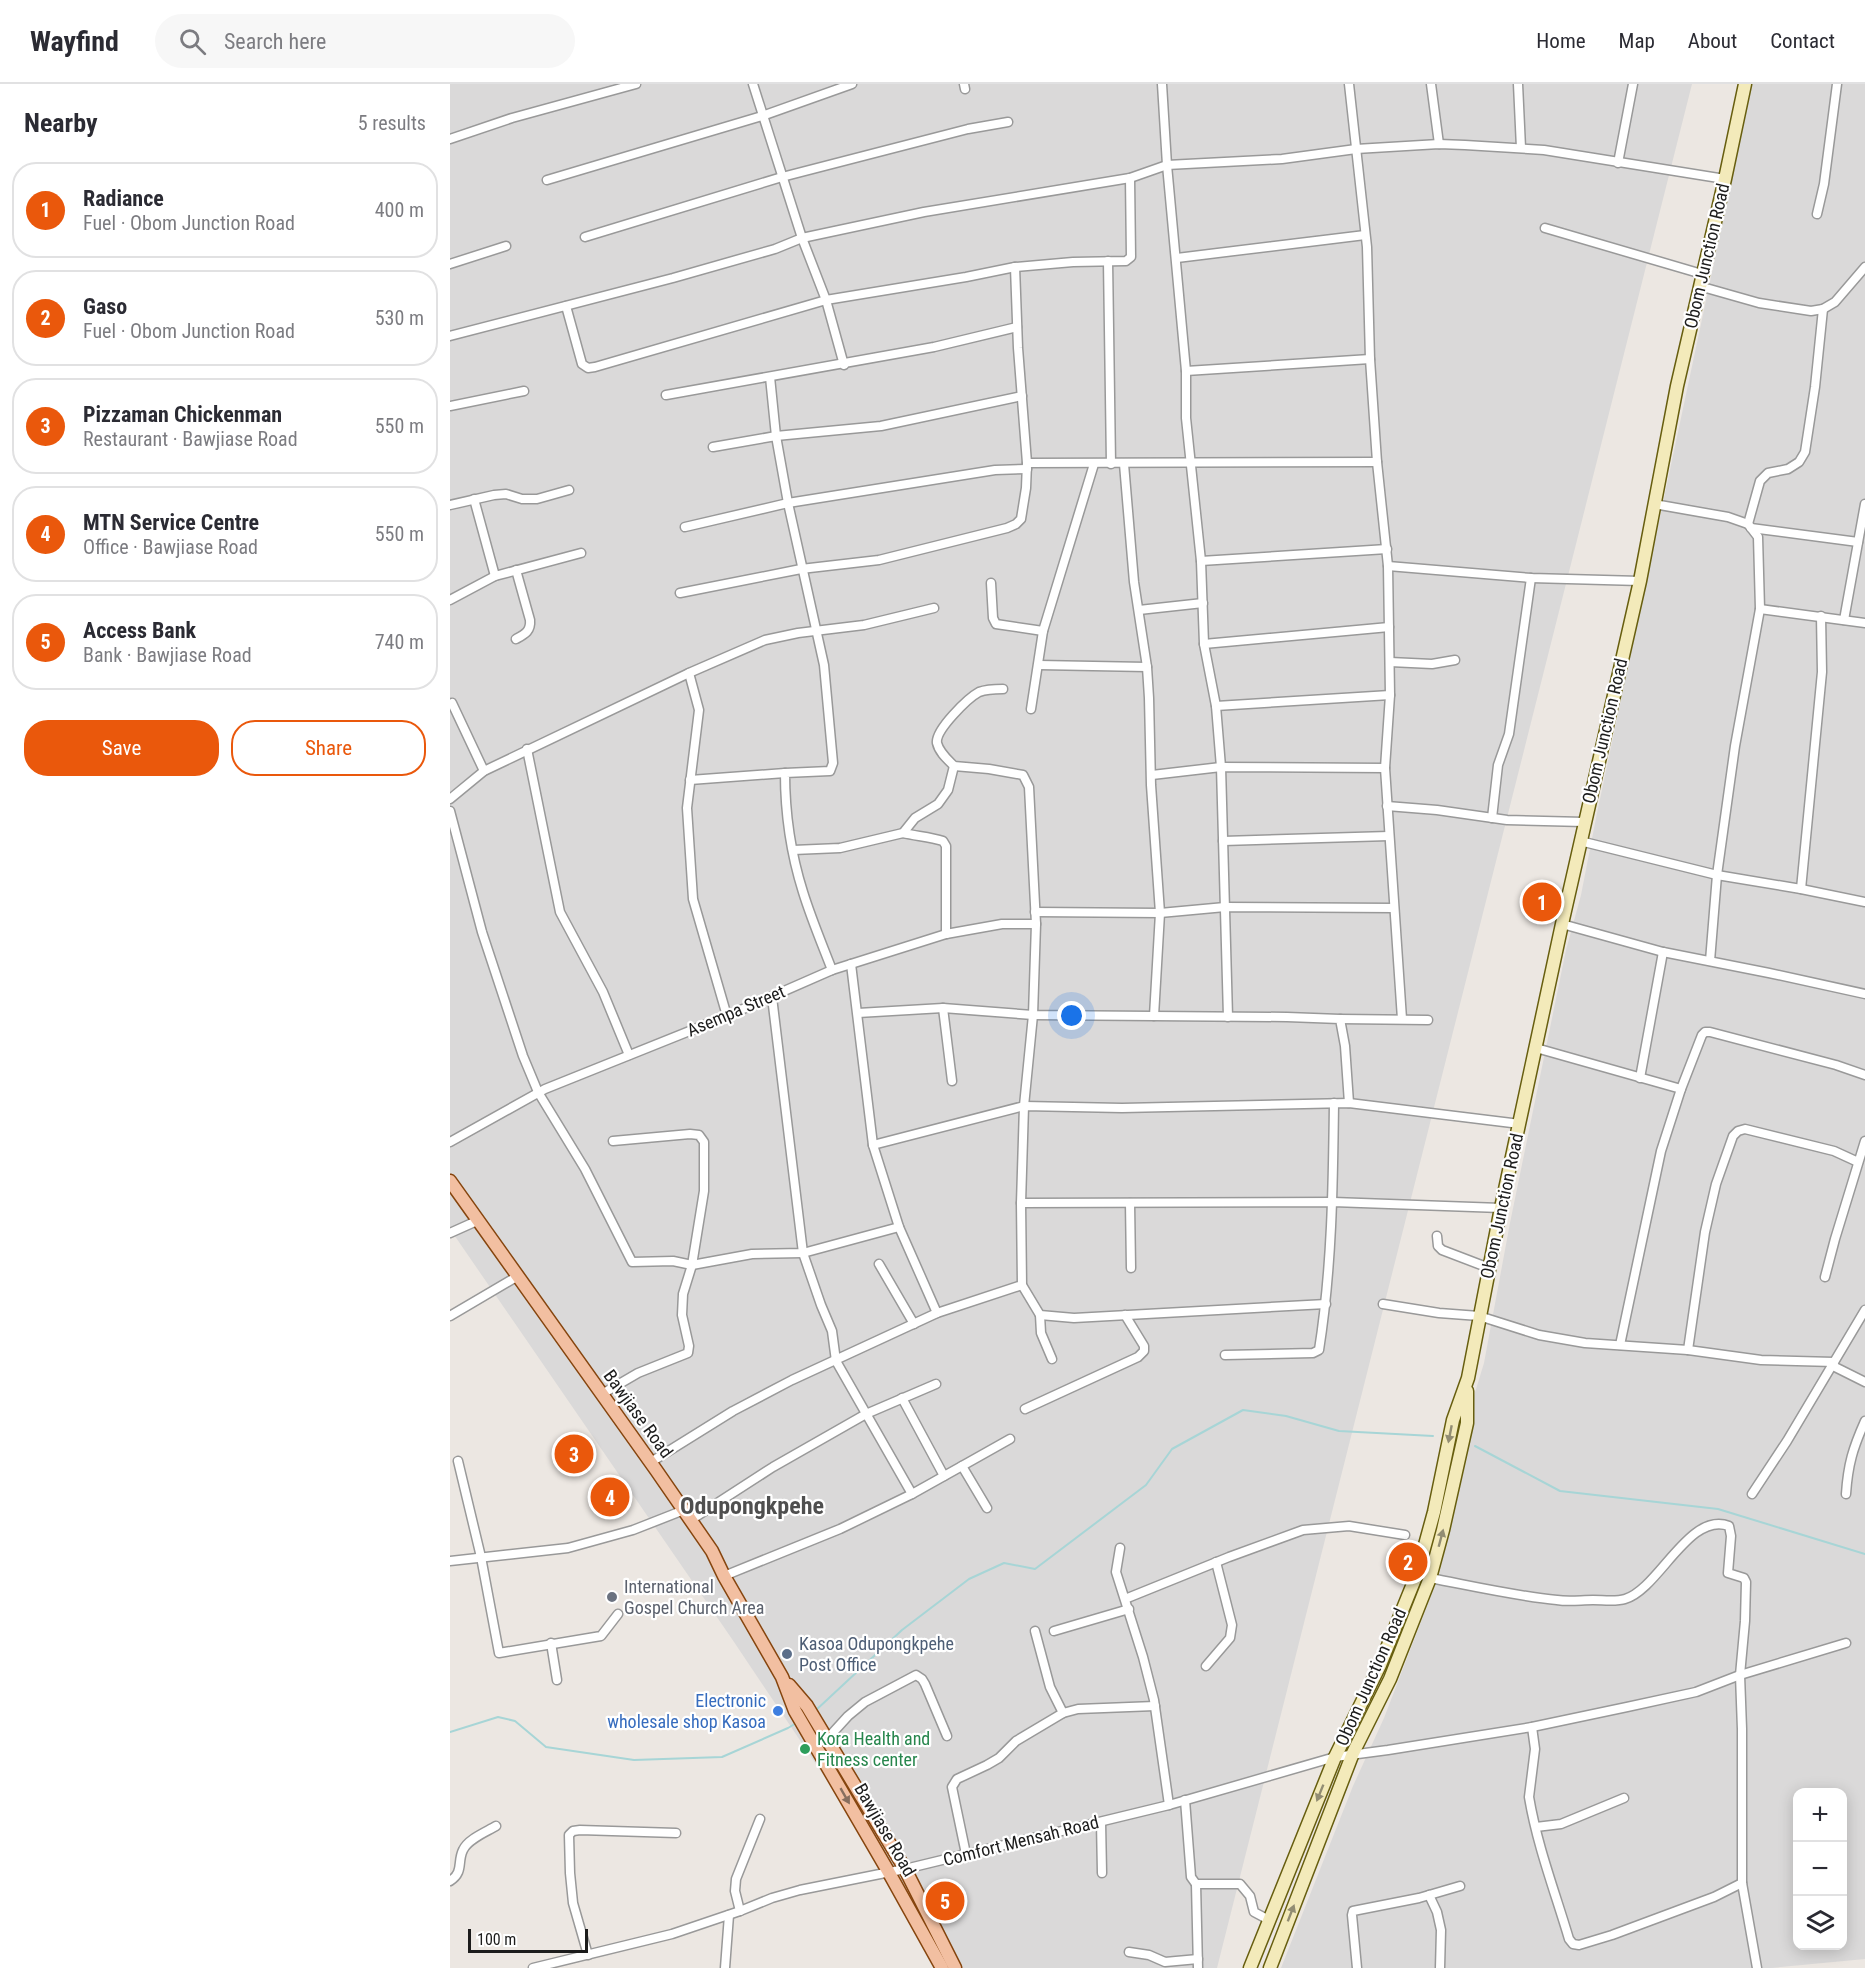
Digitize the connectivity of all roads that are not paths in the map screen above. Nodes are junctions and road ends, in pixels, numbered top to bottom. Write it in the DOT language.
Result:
graph roads {
  1 [pos="636,84"];
  2 [pos="753,84"];
  3 [pos="852,84"];
  4 [pos="1162,84"];
  5 [pos="1349,84"];
  6 [pos="1431,84"];
  7 [pos="1518,84"];
  8 [pos="1634,84"];
  9 [pos="1837,84"];
  10 [pos="1742,85"];
  11 [pos="762,116"];
  12 [pos="1008,122"];
  13 [pos="450,139"];
  14 [pos="1439,144"];
  15 [pos="1521,148"];
  16 [pos="1356,149"];
  17 [pos="1618,163"];
  18 [pos="1167,165"];
  19 [pos="782,177"];
  20 [pos="1130,178"];
  21 [pos="1725,179"];
  22 [pos="547,180"];
  23 [pos="1817,214"];
  24 [pos="1545,228"];
  25 [pos="1365,235"];
  26 [pos="585,237"];
  27 [pos="802,238"];
  28 [pos="506,246"];
  29 [pos="1177,258"];
  30 [pos="1108,261"];
  31 [pos="450,264"];
  32 [pos="1015,267"];
  33 [pos="1865,267"];
  34 [pos="1700,280"];
  35 [pos="826,300"];
  36 [pos="566,306"];
  37 [pos="1823,309"];
  38 [pos="1017,327"];
  39 [pos="450,336"];
  40 [pos="1370,360"];
  41 [pos="844,364"];
  42 [pos="1186,371"];
  43 [pos="770,377"];
  44 [pos="524,391"];
  45 [pos="666,395"];
  46 [pos="1022,396"];
  47 [pos="450,406"];
  48 [pos="776,436"];
  49 [pos="713,447"];
  50 [pos="1377,462"];
  51 [pos="1094,464"];
  52 [pos="1111,464"];
  53 [pos="1125,464"];
  54 [pos="1192,464"];
  55 [pos="1027,466"];
  56 [pos="569,490"];
  57 [pos="474,499"];
  58 [pos="788,503"];
  59 [pos="1654,504"];
  60 [pos="1865,504"];
  61 [pos="450,505"];
  62 [pos="1750,526"];
  63 [pos="685,527"];
  64 [pos="1858,542"];
  65 [pos="1387,549"];
  66 [pos="581,553"];
  67 [pos="1201,561"];
  68 [pos="1388,566"];
  69 [pos="801,569"];
  70 [pos="516,570"];
  71 [pos="495,576"];
  72 [pos="1531,578"];
  73 [pos="1640,581"];
  74 [pos="990,583"];
  75 [pos="680,594"];
  76 [pos="450,600"];
  77 [pos="1203,603"];
  78 [pos="934,608"];
  79 [pos="1760,609"];
  80 [pos="1139,610"];
  81 [pos="1821,616"];
  82 [pos="1844,620"];
  83 [pos="1865,623"];
  84 [pos="1389,627"];
  85 [pos="1043,631"];
  86 [pos="816,632"];
  87 [pos="516,639"];
  88 [pos="1204,644"];
  89 [pos="1455,660"];
  90 [pos="1389,662"];
  91 [pos="1039,665"];
  92 [pos="1148,667"];
  93 [pos="689,673"];
  94 [pos="1003,689"];
  95 [pos="1390,695"];
  96 [pos="452,703"];
  97 [pos="1215,706"];
  98 [pos="1031,709"];
  99 [pos="527,749"];
  100 [pos="954,766"];
  101 [pos="1221,767"];
  102 [pos="1385,768"];
  103 [pos="484,771"];
  104 [pos="785,773"];
  105 [pos="1152,775"];
  106 [pos="690,780"];
  107 [pos="450,799"];
  108 [pos="1387,806"];
  109 [pos="450,811"];
  110 [pos="1492,818"];
  111 [pos="1584,822"];
  112 [pos="903,833"];
  113 [pos="1389,836"];
  114 [pos="1223,841"];
  115 [pos="1580,841"];
  116 [pos="793,850"];
  117 [pos="1717,875"];
  118 [pos="1802,889"];
  119 [pos="1865,902"];
  120 [pos="1225,907"];
  121 [pos="1394,908"];
  122 [pos="1035,912"];
  123 [pos="1160,913"];
  124 [pos="1036,924"];
  125 [pos="1562,924"];
  126 [pos="946,934"];
  127 [pos="1663,952"];
  128 [pos="1710,961"];
  129 [pos="851,964"];
  130 [pos="832,970"];
  131 [pos="1865,994"];
  132 [pos="772,997"];
  133 [pos="943,1008"];
  134 [pos="858,1013"];
  135 [pos="1033,1015"];
  136 [pos="727,1016"];
  137 [pos="1154,1016"];
  138 [pos="1228,1017"];
  139 [pos="1340,1019"];
  140 [pos="1402,1019"];
  141 [pos="1428,1020"];
  142 [pos="1536,1048"];
  143 [pos="629,1055"];
  144 [pos="1865,1075"];
  145 [pos="1640,1078"];
  146 [pos="952,1081"];
  147 [pos="1681,1089"];
  148 [pos="538,1092"];
  149 [pos="1334,1102"];
  150 [pos="1350,1103"];
  151 [pos="1024,1106"];
  152 [pos="1520,1124"];
  153 [pos="613,1141"];
  154 [pos="450,1142"];
  155 [pos="1865,1142"];
  156 [pos="873,1144"];
  157 [pos="1858,1162"];
  158 [pos="450,1181"];
  159 [pos="1333,1202"];
  160 [pos="1021,1203"];
  161 [pos="1130,1203"];
  162 [pos="1501,1208"];
  163 [pos="479,1220"];
  164 [pos="899,1227"];
  165 [pos="450,1233"];
  166 [pos="1437,1236"];
  167 [pos="803,1252"];
  168 [pos="879,1264"];
  169 [pos="692,1265"];
  170 [pos="1131,1268"];
  171 [pos="1489,1268"];
  172 [pos="518,1276"];
  173 [pos="1825,1277"];
  174 [pos="1022,1285"];
  175 [pos="1326,1304"];
  176 [pos="1383,1304"];
  177 [pos="1865,1312"];
  178 [pos="937,1313"];
  179 [pos="1040,1315"];
  180 [pos="1125,1315"];
  181 [pos="450,1316"];
  182 [pos="1479,1316"];
  183 [pos="914,1324"];
  184 [pos="1620,1345"];
  185 [pos="1688,1350"];
  186 [pos="1225,1355"];
  187 [pos="1052,1359"];
  188 [pos="836,1360"];
  189 [pos="1833,1363"];
  190 [pos="1468,1378"];
  191 [pos="1865,1382"];
  192 [pos="936,1384"];
  193 [pos="602,1394"];
  194 [pos="902,1398"];
  195 [pos="1025,1409"];
  196 [pos="866,1414"];
  197 [pos="1865,1420"];
  198 [pos="1010,1439"];
  199 [pos="458,1461"];
  200 [pos="651,1462"];
  201 [pos="962,1466"];
  202 [pos="944,1476"];
  203 [pos="912,1494"];
  204 [pos="1752,1494"];
  205 [pos="1846,1494"];
  206 [pos="987,1508"];
  207 [pos="687,1515"];
  208 [pos="1405,1535"];
  209 [pos="1120,1548"];
  210 [pos="481,1557"];
  211 [pos="450,1561"];
  212 [pos="1216,1562"];
  213 [pos="724,1576"];
  214 [pos="1430,1578"];
  215 [pos="1125,1599"];
  216 [pos="1129,1609"];
  217 [pos="618,1614"];
  218 [pos="1035,1631"];
  219 [pos="1054,1631"];
  220 [pos="551,1643"];
  221 [pos="1846,1643"];
  222 [pos="1206,1666"];
  223 [pos="1740,1675"];
  224 [pos="557,1680"];
  225 [pos="1155,1706"];
  226 [pos="801,1708"];
  227 [pos="1063,1713"];
  228 [pos="1532,1727"];
  229 [pos="947,1736"];
  230 [pos="827,1739"];
  231 [pos="1353,1754"];
  232 [pos="1335,1757"];
  233 [pos="1624,1798"];
  234 [pos="1185,1800"];
  235 [pos="1169,1805"];
  236 [pos="760,1819"];
  237 [pos="1101,1821"];
  238 [pos="496,1826"];
  239 [pos="1536,1827"];
  240 [pos="676,1833"];
  241 [pos="966,1854"];
  242 [pos="904,1869"];
  243 [pos="888,1871"];
  244 [pos="1102,1873"];
  245 [pos="450,1881"];
  246 [pos="1742,1883"];
  247 [pos="1196,1884"];
  248 [pos="1460,1887"];
  249 [pos="1429,1895"];
  250 [pos="740,1911"];
  251 [pos="729,1915"];
  252 [pos="1269,1920"];
  253 [pos="1129,1952"];
  254 [pos="588,1955"];
  255 [pos="1198,1963"];
  256 [pos="533,1968"];
  257 [pos="725,1968"];
  258 [pos="942,1968"];
  259 [pos="955,1968"];
  260 [pos="1250,1968"];
  261 [pos="1270,1968"];
  262 [pos="1357,1968"];
  263 [pos="1440,1968"];
  264 [pos="1757,1968"];
  1 -- 13 [label="street"];
  2 -- 11 [label="street"];
  3 -- 11 [label="street"];
  4 -- 18 [label="street"];
  5 -- 16 [label="street"];
  6 -- 14 [label="street"];
  7 -- 15 [label="street"];
  8 -- 17 [label="street"];
  9 -- 23 [label="street"];
  10 -- 21 [label="main road, Obom Junction Road"];
  11 -- 19 [label="street"];
  11 -- 22 [label="street"];
  12 -- 19 [label="street"];
  14 -- 15 [label="street"];
  14 -- 16 [label="street"];
  15 -- 17 [label="street"];
  16 -- 18 [label="street"];
  16 -- 25 [label="street"];
  17 -- 21 [label="street"];
  18 -- 20 [label="street"];
  18 -- 29 [label="street"];
  19 -- 26 [label="street"];
  19 -- 27 [label="street"];
  20 -- 27 [label="street"];
  20 -- 30 [label="street"];
  21 -- 34 [label="main road, Obom Junction Road"];
  24 -- 34 [label="street"];
  25 -- 29 [label="street"];
  25 -- 40 [label="street"];
  27 -- 35 [label="street"];
  27 -- 36 [label="street"];
  28 -- 31 [label="street"];
  29 -- 42 [label="street"];
  30 -- 32 [label="street"];
  30 -- 52 [label="street"];
  32 -- 35 [label="street"];
  32 -- 38 [label="street"];
  33 -- 37 [label="street"];
  34 -- 37 [label="street"];
  34 -- 59 [label="main road, Obom Junction Road"];
  35 -- 36 [label="street"];
  35 -- 41 [label="street"];
  36 -- 39 [label="street"];
  37 -- 62 [label="street"];
  38 -- 41 [label="street"];
  38 -- 46 [label="street"];
  40 -- 42 [label="street"];
  40 -- 50 [label="street"];
  41 -- 43 [label="street"];
  42 -- 54 [label="street"];
  43 -- 45 [label="street"];
  43 -- 48 [label="street"];
  44 -- 47 [label="street"];
  46 -- 48 [label="street"];
  46 -- 55 [label="street"];
  48 -- 49 [label="street"];
  48 -- 58 [label="street"];
  50 -- 54 [label="street"];
  50 -- 65 [label="street"];
  51 -- 52 [label="street"];
  51 -- 55 [label="street"];
  51 -- 85 [label="street"];
  52 -- 53 [label="street"];
  53 -- 54 [label="street"];
  53 -- 80 [label="street"];
  54 -- 67 [label="street"];
  55 -- 58 [label="street"];
  55 -- 69 [label="street"];
  56 -- 57 [label="street"];
  57 -- 61 [label="street"];
  57 -- 71 [label="street"];
  58 -- 63 [label="street"];
  58 -- 69 [label="street"];
  59 -- 62 [label="street"];
  59 -- 73 [label="main road, Obom Junction Road"];
  60 -- 64 [label="street"];
  62 -- 64 [label="street"];
  62 -- 79 [label="street"];
  64 -- 82 [label="street"];
  65 -- 67 [label="street"];
  65 -- 68 [label="street"];
  66 -- 70 [label="street"];
  67 -- 77 [label="street"];
  68 -- 72 [label="street"];
  68 -- 84 [label="street"];
  69 -- 75 [label="street"];
  69 -- 86 [label="street"];
  70 -- 71 [label="street"];
  70 -- 87 [label="street"];
  71 -- 76 [label="street"];
  72 -- 73 [label="street"];
  72 -- 110 [label="street"];
  73 -- 111 [label="main road, Obom Junction Road"];
  74 -- 85 [label="street"];
  77 -- 80 [label="street"];
  77 -- 88 [label="street"];
  78 -- 86 [label="street"];
  79 -- 81 [label="street"];
  79 -- 117 [label="street"];
  80 -- 92 [label="street"];
  81 -- 82 [label="street"];
  81 -- 118 [label="street"];
  82 -- 83 [label="street"];
  84 -- 88 [label="street"];
  84 -- 90 [label="street"];
  85 -- 91 [label="street"];
  86 -- 93 [label="street"];
  86 -- 104 [label="street"];
  88 -- 97 [label="street"];
  89 -- 90 [label="street"];
  90 -- 95 [label="street"];
  91 -- 92 [label="street"];
  91 -- 98 [label="street"];
  92 -- 105 [label="street"];
  93 -- 99 [label="street"];
  93 -- 106 [label="street"];
  94 -- 100 [label="street"];
  95 -- 97 [label="street"];
  95 -- 102 [label="street"];
  96 -- 103 [label="street"];
  97 -- 101 [label="street"];
  99 -- 103 [label="street"];
  99 -- 143 [label="street"];
  100 -- 112 [label="street"];
  100 -- 122 [label="street"];
  101 -- 102 [label="street"];
  101 -- 105 [label="street"];
  101 -- 114 [label="street"];
  102 -- 108 [label="street"];
  103 -- 107 [label="street"];
  104 -- 106 [label="street"];
  104 -- 116 [label="street"];
  105 -- 123 [label="street"];
  106 -- 136 [label="street"];
  108 -- 110 [label="street"];
  108 -- 113 [label="street"];
  109 -- 148 [label="street"];
  110 -- 111 [label="street"];
  111 -- 115 [label="main road, Obom Junction Road"];
  112 -- 116 [label="street"];
  112 -- 126 [label="street"];
  113 -- 114 [label="street"];
  113 -- 121 [label="street"];
  114 -- 120 [label="street"];
  115 -- 117 [label="street"];
  115 -- 125 [label="main road, Obom Junction Road"];
  116 -- 130 [label="street"];
  117 -- 118 [label="street"];
  117 -- 128 [label="street"];
  118 -- 119 [label="street"];
  120 -- 121 [label="street"];
  120 -- 123 [label="street"];
  120 -- 138 [label="street"];
  121 -- 140 [label="street"];
  122 -- 123 [label="street"];
  122 -- 124 [label="street"];
  123 -- 137 [label="street"];
  124 -- 126 [label="street, Asempa Street"];
  124 -- 135 [label="street"];
  125 -- 127 [label="street"];
  125 -- 142 [label="main road, Obom Junction Road"];
  126 -- 129 [label="street, Asempa Street"];
  127 -- 128 [label="street"];
  127 -- 145 [label="street"];
  128 -- 131 [label="street"];
  129 -- 130 [label="street, Asempa Street"];
  129 -- 134 [label="street"];
  130 -- 132 [label="street, Asempa Street"];
  132 -- 136 [label="street, Asempa Street"];
  132 -- 167 [label="street"];
  133 -- 134 [label="street"];
  133 -- 135 [label="street"];
  133 -- 146 [label="street"];
  134 -- 156 [label="street"];
  135 -- 137 [label="street"];
  135 -- 151 [label="street"];
  136 -- 143 [label="street, Asempa Street"];
  137 -- 138 [label="street"];
  138 -- 139 [label="street"];
  139 -- 140 [label="street"];
  139 -- 150 [label="street"];
  140 -- 141 [label="street"];
  142 -- 145 [label="street"];
  142 -- 152 [label="main road, Obom Junction Road"];
  143 -- 148 [label="street, Asempa Street"];
  144 -- 147 [label="street"];
  145 -- 147 [label="street"];
  147 -- 184 [label="street"];
  148 -- 154 [label="street, Asempa Street"];
  148 -- 169 [label="street"];
  149 -- 150 [label="street"];
  149 -- 151 [label="street"];
  149 -- 159 [label="street"];
  150 -- 152 [label="street"];
  151 -- 156 [label="street"];
  151 -- 160 [label="street"];
  152 -- 162 [label="main road, Obom Junction Road"];
  153 -- 169 [label="street"];
  155 -- 157 [label="street"];
  156 -- 164 [label="street"];
  157 -- 173 [label="street"];
  157 -- 185 [label="street"];
  158 -- 163 [label="main road, Bawjiase Road"];
  159 -- 161 [label="street"];
  159 -- 162 [label="street"];
  159 -- 175 [label="street"];
  160 -- 161 [label="street"];
  160 -- 174 [label="street"];
  161 -- 170 [label="street"];
  162 -- 171 [label="main road, Obom Junction Road"];
  163 -- 165 [label="street"];
  163 -- 172 [label="main road, Bawjiase Road"];
  164 -- 167 [label="street"];
  164 -- 178 [label="street"];
  166 -- 171 [label="street"];
  167 -- 169 [label="street"];
  167 -- 188 [label="street"];
  168 -- 183 [label="street"];
  169 -- 193 [label="street"];
  171 -- 182 [label="main road, Obom Junction Road"];
  172 -- 181 [label="street"];
  172 -- 193 [label="main road, Bawjiase Road"];
  174 -- 178 [label="street"];
  174 -- 179 [label="street"];
  175 -- 180 [label="street"];
  175 -- 186 [label="street"];
  176 -- 182 [label="street"];
  177 -- 189 [label="street"];
  178 -- 183 [label="street"];
  179 -- 180 [label="street"];
  179 -- 187 [label="street"];
  180 -- 195 [label="street"];
  182 -- 184 [label="street"];
  182 -- 190 [label="main road, Obom Junction Road"];
  183 -- 188 [label="street"];
  184 -- 185 [label="street"];
  185 -- 189 [label="street"];
  188 -- 196 [label="street"];
  188 -- 200 [label="street"];
  189 -- 191 [label="street"];
  189 -- 204 [label="street"];
  214 -- 190 [label="main road, Obom Junction Road, one-way"];
  190 -- 232 [label="main road, Obom Junction Road, one-way"];
  192 -- 194 [label="street"];
  193 -- 200 [label="main road, Bawjiase Road"];
  194 -- 196 [label="street"];
  194 -- 202 [label="street"];
  196 -- 203 [label="street"];
  196 -- 207 [label="street"];
  197 -- 205 [label="street"];
  198 -- 201 [label="street"];
  199 -- 210 [label="street"];
  200 -- 207 [label="main road, Bawjiase Road"];
  201 -- 202 [label="street"];
  201 -- 206 [label="street"];
  202 -- 203 [label="street"];
  203 -- 213 [label="street"];
  207 -- 210 [label="street"];
  207 -- 213 [label="main road, Bawjiase Road"];
  208 -- 212 [label="street"];
  209 -- 215 [label="street"];
  210 -- 211 [label="street"];
  210 -- 220 [label="street"];
  212 -- 215 [label="street"];
  212 -- 222 [label="street"];
  213 -- 226 [label="main road, Bawjiase Road"];
  214 -- 223 [label="street"];
  214 -- 231 [label="main road, Obom Junction Road"];
  215 -- 216 [label="street"];
  216 -- 219 [label="street"];
  216 -- 225 [label="street"];
  217 -- 220 [label="street"];
  218 -- 227 [label="street"];
  220 -- 224 [label="street"];
  221 -- 223 [label="street, Comfort Mensah Road"];
  223 -- 228 [label="street, Comfort Mensah Road"];
  223 -- 246 [label="street"];
  225 -- 227 [label="street"];
  225 -- 235 [label="street"];
  226 -- 230 [label="main road, Bawjiase Road"];
  226 -- 243 [label="main road, Bawjiase Road, one-way"];
  227 -- 241 [label="street"];
  228 -- 231 [label="street, Comfort Mensah Road"];
  228 -- 239 [label="street"];
  229 -- 230 [label="street"];
  230 -- 242 [label="main road, Bawjiase Road"];
  231 -- 232 [label="street, Comfort Mensah Road"];
  261 -- 231 [label="main road, Obom Junction Road, one-way"];
  232 -- 234 [label="street, Comfort Mensah Road"];
  232 -- 252 [label="main road, Obom Junction Road, one-way"];
  233 -- 239 [label="street"];
  234 -- 235 [label="street, Comfort Mensah Road"];
  234 -- 247 [label="street"];
  235 -- 237 [label="street, Comfort Mensah Road"];
  236 -- 250 [label="street"];
  237 -- 241 [label="street, Comfort Mensah Road"];
  237 -- 244 [label="street"];
  238 -- 245 [label="street"];
  239 -- 246 [label="street"];
  240 -- 254 [label="street"];
  241 -- 242 [label="street, Comfort Mensah Road"];
  242 -- 243 [label="street, Comfort Mensah Road"];
  242 -- 259 [label="main road, Bawjiase Road"];
  243 -- 250 [label="street, Comfort Mensah Road"];
  243 -- 258 [label="main road, Bawjiase Road"];
  246 -- 264 [label="street"];
  247 -- 252 [label="street"];
  247 -- 255 [label="street"];
  248 -- 249 [label="street"];
  249 -- 262 [label="street"];
  249 -- 263 [label="street"];
  250 -- 251 [label="street, Comfort Mensah Road"];
  251 -- 254 [label="street, Comfort Mensah Road"];
  251 -- 257 [label="street"];
  252 -- 260 [label="main road, Obom Junction Road"];
  253 -- 255 [label="street"];
  254 -- 256 [label="street, Comfort Mensah Road"];
}
